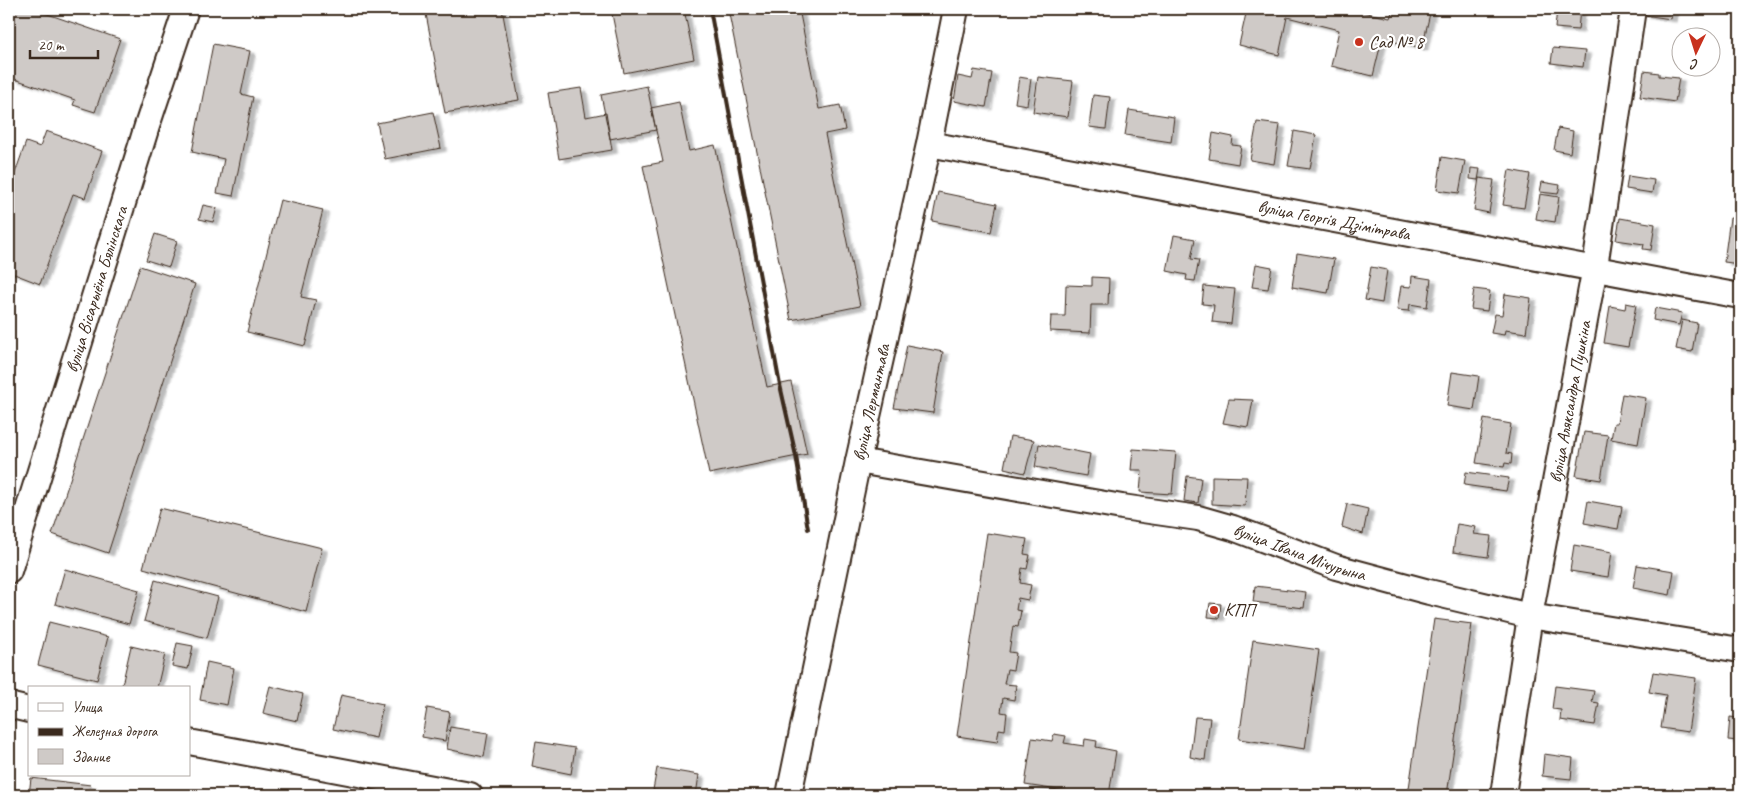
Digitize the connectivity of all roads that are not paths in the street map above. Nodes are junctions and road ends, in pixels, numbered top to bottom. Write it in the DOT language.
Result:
graph roads {
  1 [pos="186,9"];
  2 [pos="956,9"];
  3 [pos="1633,9"];
  4 [pos="929,144"];
  5 [pos="1595,267"];
  6 [pos="1740,296"];
  7 [pos="858,461"];
  8 [pos="9,571"];
  9 [pos="1530,616"];
  10 [pos="1740,650"];
  11 [pos="9,704"];
  12 [pos="28,710"];
  13 [pos="190,742"];
  14 [pos="470,795"];
  15 [pos="789,795"];
  16 [pos="1503,795"];
  1 -- 8 [label="street, вуліца Вісарыёна Бялінскага"];
  2 -- 4 [label="street, вуліца Лермантава"];
  3 -- 5 [label="street, вуліца Аляксандра Пушкіна"];
  4 -- 5 [label="street, вуліца Георгія Дзімітрава"];
  4 -- 7 [label="street, вуліца Лермантава"];
  5 -- 6 [label="street, вуліца Георгія Дзімітрава"];
  5 -- 9 [label="street, вуліца Аляксандра Пушкіна"];
  7 -- 9 [label="street, вуліца Івана Мічурына"];
  7 -- 15 [label="street, вуліца Лермантава"];
  9 -- 10 [label="street, вуліца Івана Мічурына"];
  9 -- 16 [label="street, вуліца Аляксандра Пушкіна"];
  11 -- 12 [label="street"];
  13 -- 14 [label="street"];
}
